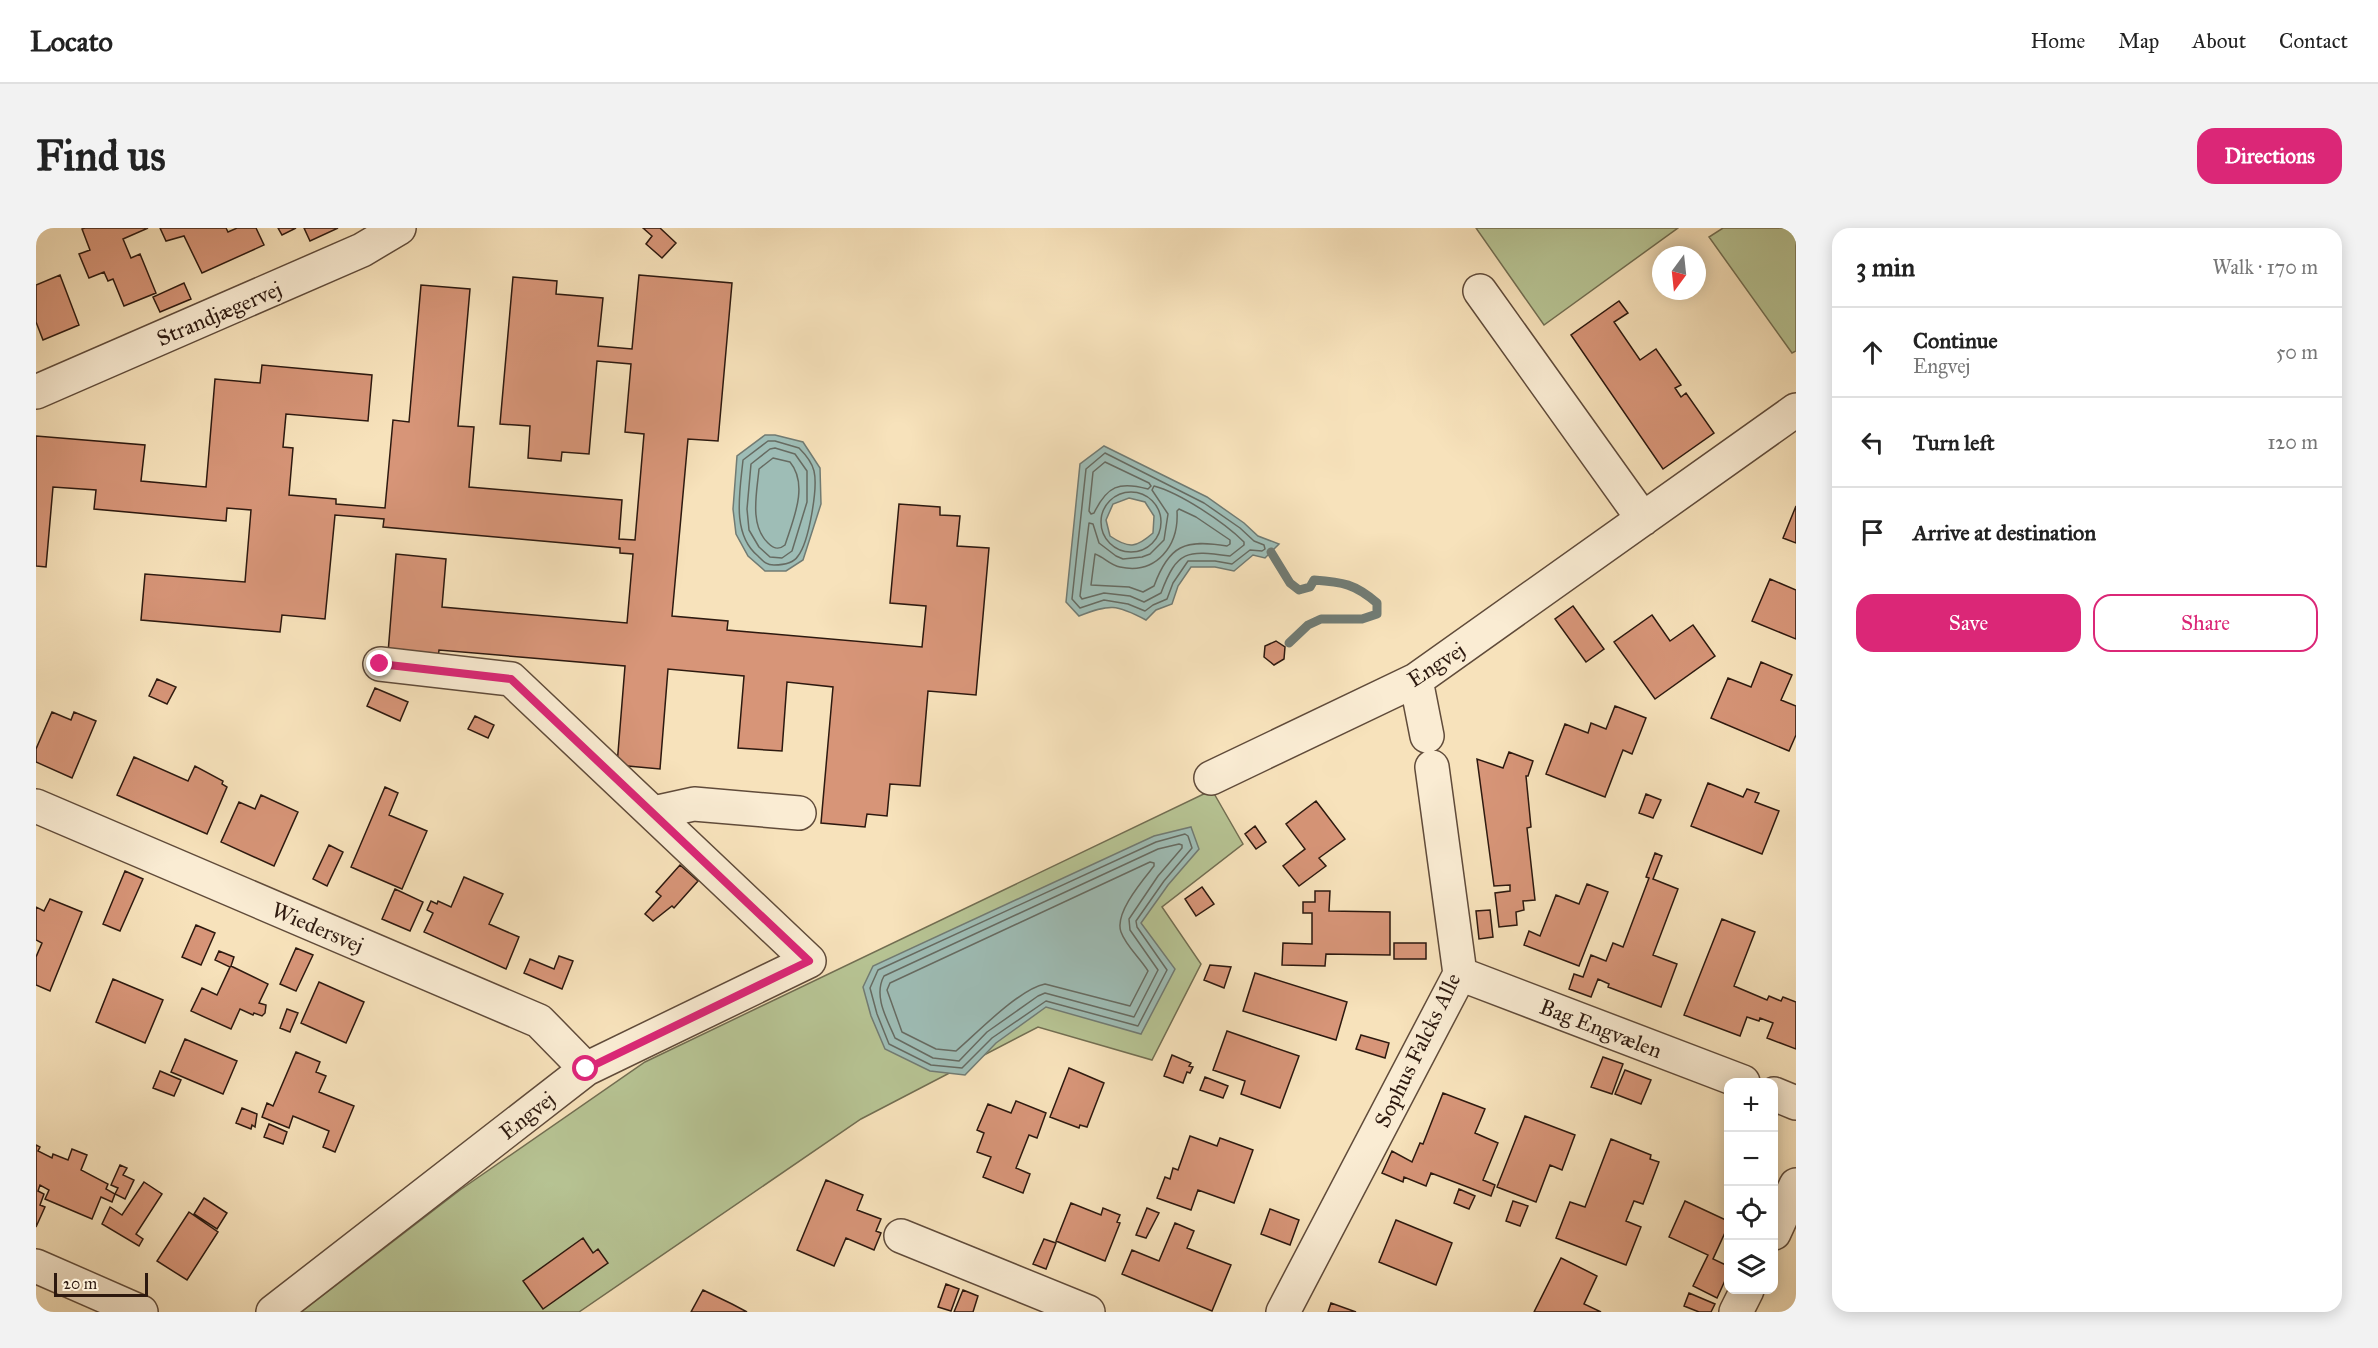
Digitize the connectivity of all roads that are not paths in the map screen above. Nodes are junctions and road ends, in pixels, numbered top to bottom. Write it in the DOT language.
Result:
graph roads {
  1 [pos="399,228"];
  2 [pos="1480,291"];
  3 [pos="36,392"];
  4 [pos="1796,410"];
  5 [pos="1642,519"];
  6 [pos="380,664"];
  7 [pos="1416,680"];
  8 [pos="1211,778"];
  9 [pos="36,806"];
  10 [pos="653,813"];
  11 [pos="799,813"];
  12 [pos="1460,974"];
  13 [pos="586,1069"];
  14 [pos="1730,1078"];
  15 [pos="1778,1096"];
  16 [pos="1796,1103"];
  17 [pos="1796,1185"];
  18 [pos="1778,1223"];
  19 [pos="901,1236"];
  20 [pos="36,1266"];
  21 [pos="1745,1294"];
  22 [pos="141,1312"];
  23 [pos="273,1312"];
  24 [pos="1088,1312"];
  25 [pos="1282,1312"];
  26 [pos="1736,1312"];
  1 -- 3 [label="street, Strandjægervej"];
  2 -- 5 [label="street"];
  4 -- 5 [label="street, Engvej"];
  5 -- 7 [label="street, Engvej"];
  6 -- 10 [label="street"];
  7 -- 8 [label="street, Engvej"];
  7 -- 12 [label="street, Sophus Falcks Alle"];
  9 -- 13 [label="street, Wiedersvej"];
  10 -- 11 [label="street"];
  10 -- 13 [label="street, Engvej"];
  12 -- 14 [label="street, Bag Engvælen"];
  12 -- 25 [label="street, Sophus Falcks Alle"];
  13 -- 23 [label="street, Engvej"];
  15 -- 16 [label="street"];
  17 -- 18 [label="street"];
  19 -- 24 [label="street"];
  20 -- 22 [label="street"];
  21 -- 26 [label="street"];
}
